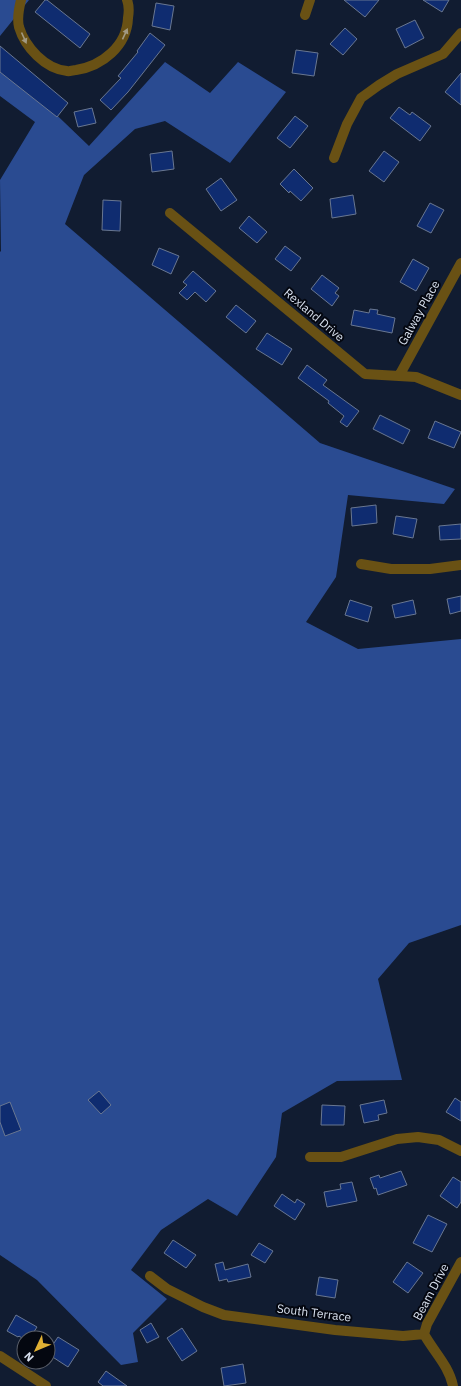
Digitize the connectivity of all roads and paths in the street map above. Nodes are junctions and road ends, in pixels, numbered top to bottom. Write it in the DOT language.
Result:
graph roads {
  1 [pos="21,0"];
  2 [pos="127,0"];
  3 [pos="310,0"];
  4 [pos="305,15"];
  5 [pos="461,33"];
  6 [pos="334,158"];
  7 [pos="170,213"];
  8 [pos="461,263"];
  9 [pos="399,376"];
  10 [pos="461,394"];
  11 [pos="361,564"];
  12 [pos="461,565"];
  13 [pos="461,1151"];
  14 [pos="310,1157"];
  15 [pos="461,1262"];
  16 [pos="150,1276"];
  17 [pos="424,1334"];
  18 [pos="0,1356"];
  19 [pos="46,1386"];
  20 [pos="453,1386"];
  1 -- 2 [label="street, one-way"];
  3 -- 4 [label="street"];
  5 -- 6 [label="street"];
  7 -- 9 [label="street, Rexland Drive"];
  8 -- 9 [label="street, Galway Place"];
  9 -- 10 [label="street, Rexland Drive"];
  11 -- 12 [label="street"];
  13 -- 14 [label="street"];
  15 -- 17 [label="street, Beam Drive"];
  16 -- 17 [label="street, South Terrace"];
  17 -- 20 [label="street"];
  18 -- 19 [label="street"];
}
